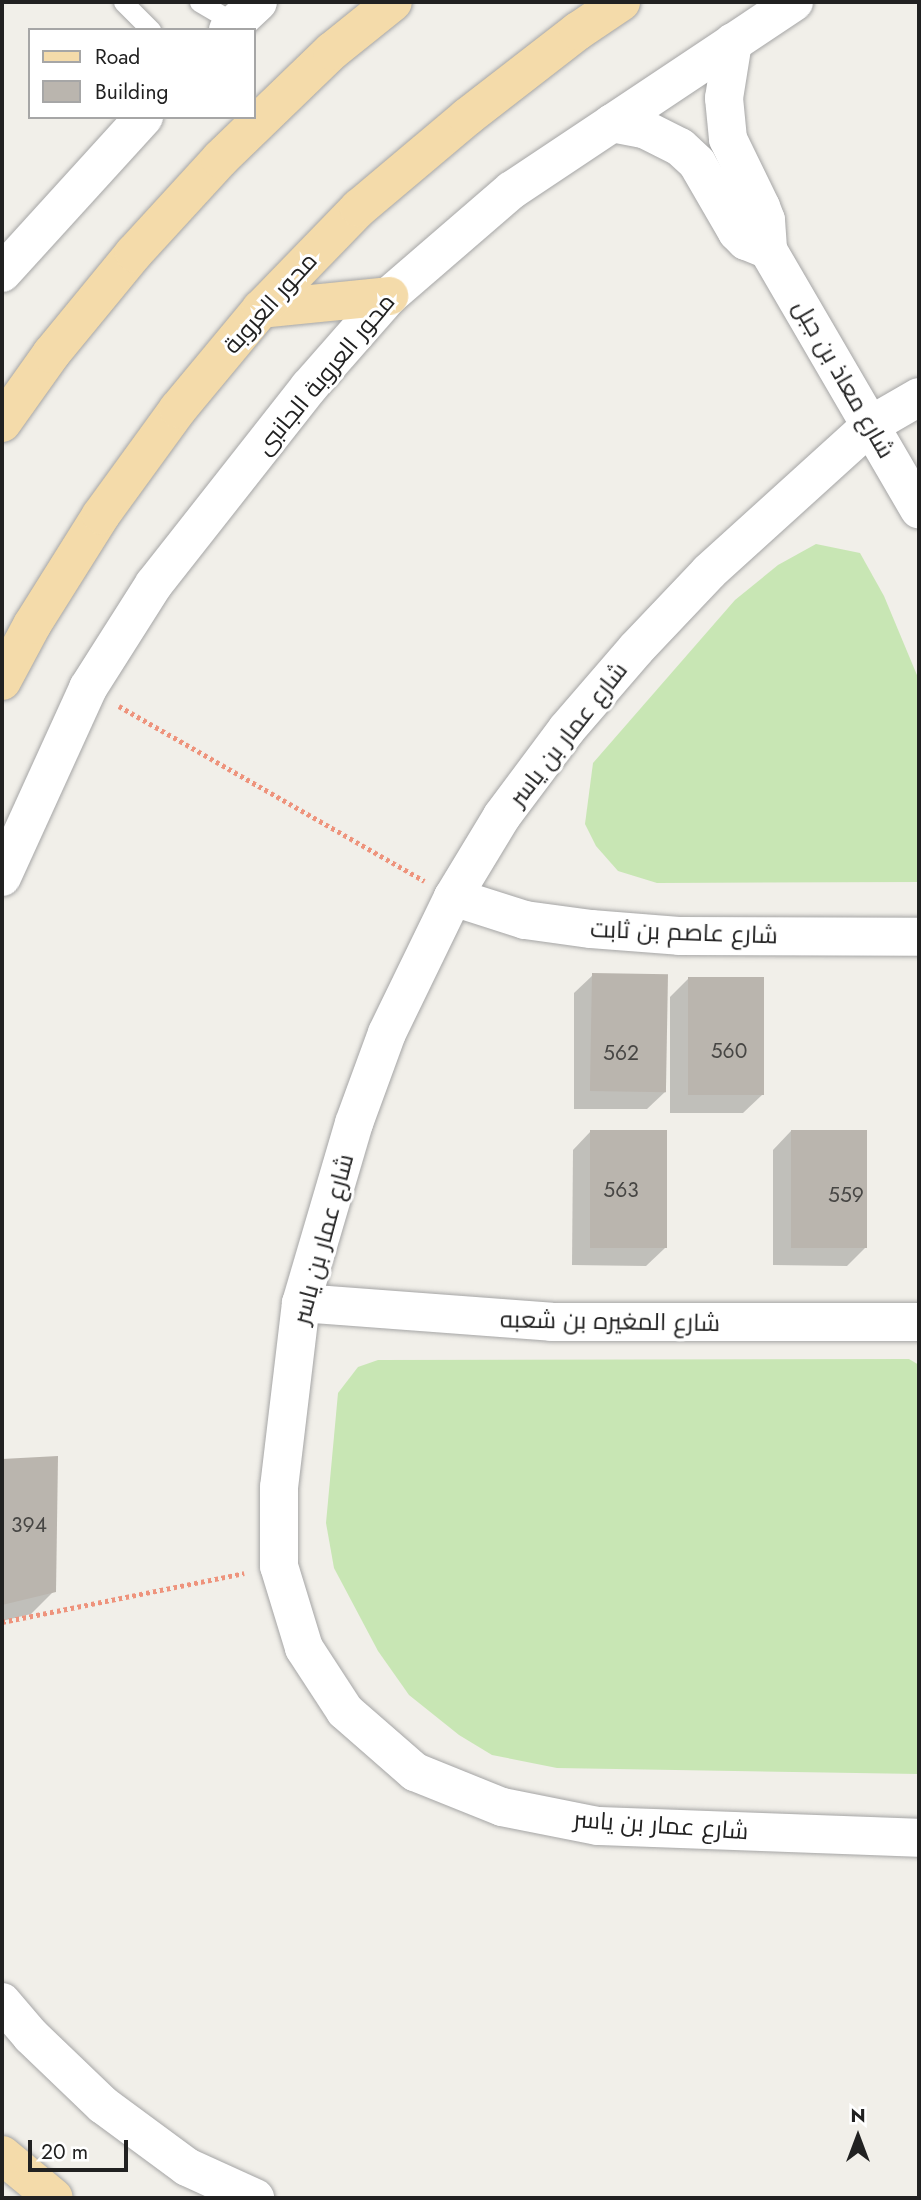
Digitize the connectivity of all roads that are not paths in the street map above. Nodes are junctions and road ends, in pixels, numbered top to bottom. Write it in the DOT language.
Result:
graph roads {
  1 [pos="199,2"];
  2 [pos="393,2"];
  3 [pos="621,2"];
  4 [pos="794,2"];
  5 [pos="130,4"];
  6 [pos="240,18"];
  7 [pos="149,28"];
  8 [pos="733,42"];
  9 [pos="142,119"];
  10 [pos="612,123"];
  11 [pos="768,250"];
  12 [pos="2,273"];
  13 [pos="389,296"];
  14 [pos="261,309"];
  15 [pos="919,397"];
  16 [pos="2,424"];
  17 [pos="872,424"];
  18 [pos="919,509"];
  19 [pos="2,681"];
  20 [pos="2,877"];
  21 [pos="453,897"];
  22 [pos="919,937"];
  23 [pos="301,1303"];
  24 [pos="919,1322"];
  25 [pos="919,1838"];
  26 [pos="2,2001"];
  27 [pos="2,2155"];
  28 [pos="54,2198"];
  29 [pos="255,2198"];
  1 -- 6 [label="lane"];
  2 -- 16 [label="main road"];
  3 -- 14 [label="main road, محور العروبة"];
  4 -- 8 [label="street, محور العروبة الجانبى"];
  5 -- 7 [label="lane"];
  8 -- 10 [label="street, محور العروبة الجانبى"];
  8 -- 11 [label="street, شارع معاذ بن جبل"];
  9 -- 12 [label="street"];
  10 -- 11 [label="street, شارع معاذ بن جبل"];
  10 -- 13 [label="street, محور العروبة الجانبى"];
  11 -- 17 [label="street, شارع معاذ بن جبل"];
  13 -- 14 [label="main road"];
  13 -- 20 [label="street, محور العروبة الجانبى"];
  14 -- 19 [label="main road, محور العروبة"];
  15 -- 17 [label="street, شارع عمار بن ياسر"];
  17 -- 18 [label="street, شارع معاذ بن جبل"];
  17 -- 21 [label="street, شارع عمار بن ياسر"];
  21 -- 22 [label="street, شارع عاصم بن ثابت"];
  21 -- 23 [label="street, شارع عمار بن ياسر"];
  23 -- 24 [label="street, شارع المغيره بن شعبه"];
  23 -- 25 [label="street, شارع عمار بن ياسر"];
  26 -- 29 [label="street"];
  27 -- 28 [label="main road"];
}
